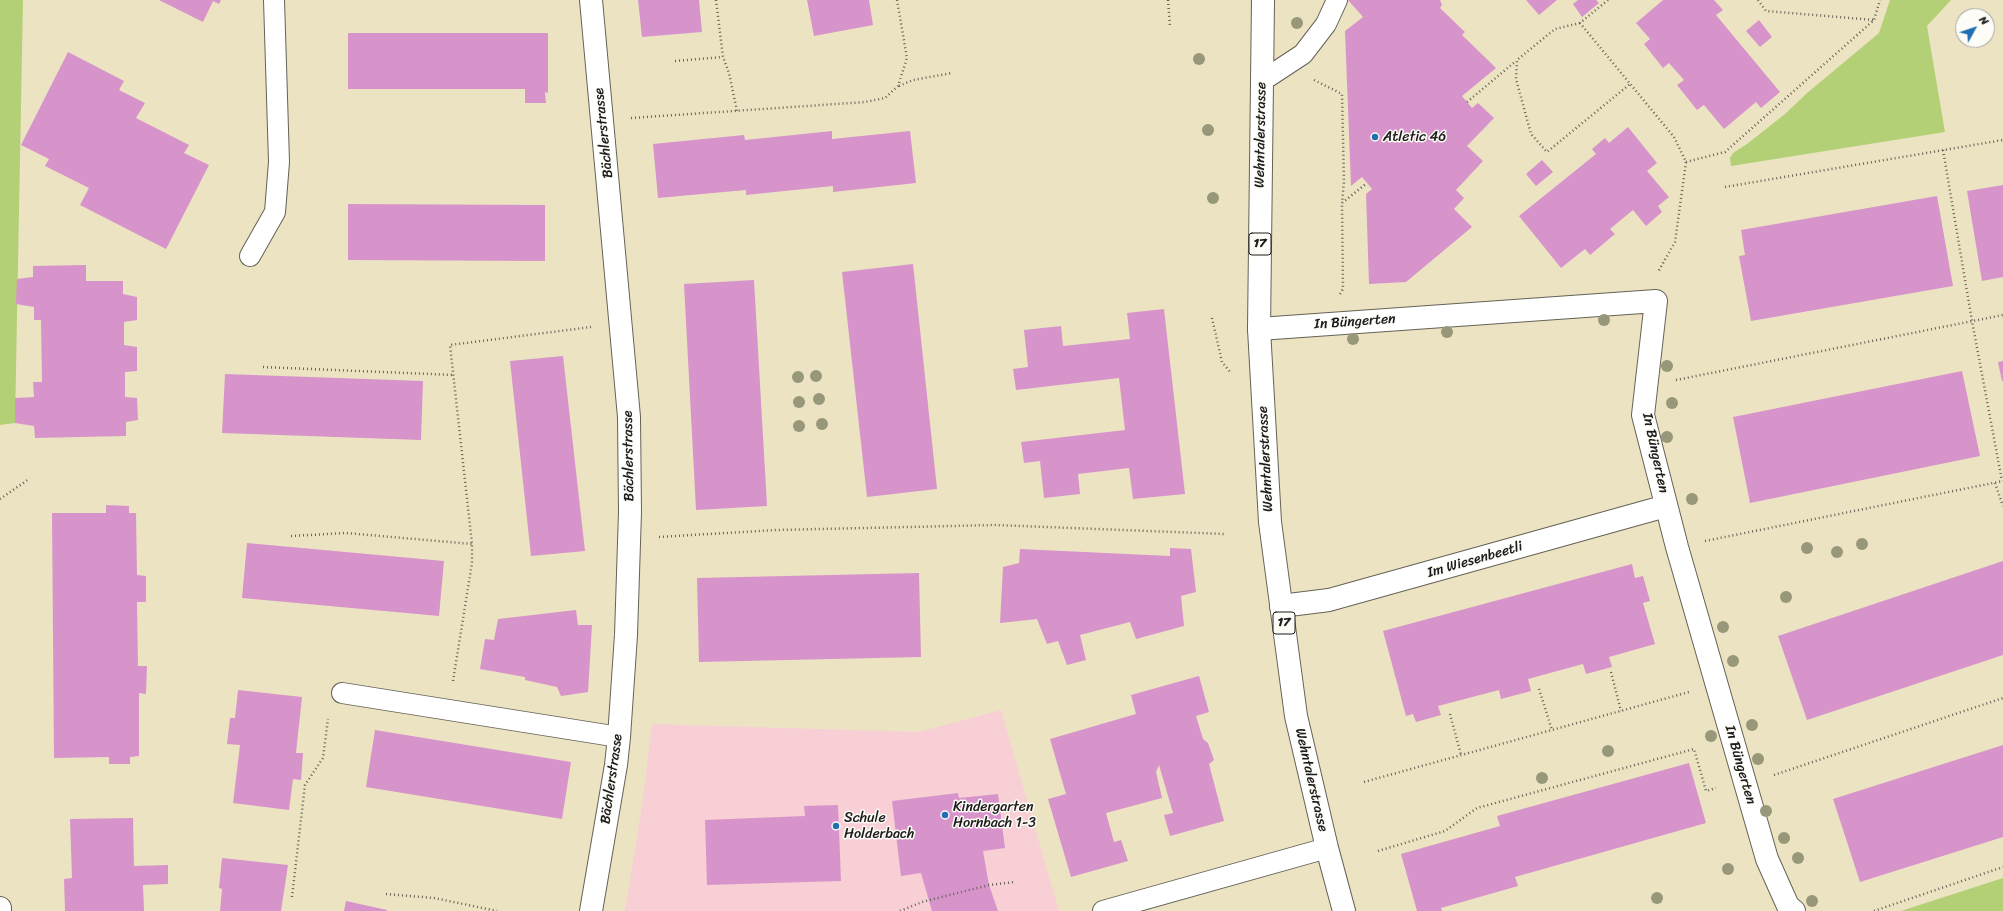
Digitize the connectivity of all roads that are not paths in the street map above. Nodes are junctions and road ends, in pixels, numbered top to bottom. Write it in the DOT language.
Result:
graph roads {
  1 [pos="274,0"];
  2 [pos="591,0"];
  3 [pos="1263,0"];
  4 [pos="1337,0"];
  5 [pos="1262,81"];
  6 [pos="250,256"];
  7 [pos="1259,329"];
  8 [pos="1666,506"];
  9 [pos="1281,606"];
  10 [pos="342,693"];
  11 [pos="619,736"];
  12 [pos="1327,848"];
  13 [pos="591,911"];
  14 [pos="1103,911"];
  15 [pos="1344,911"];
  16 [pos="1794,911"];
  1 -- 6 [label="lane"];
  2 -- 11 [label="street, Bächlerstrasse"];
  3 -- 5 [label="street, Wehntalerstrasse / 17"];
  4 -- 5 [label="lane"];
  5 -- 7 [label="street, Wehntalerstrasse / 17"];
  7 -- 8 [label="street, In Büngerten"];
  7 -- 9 [label="street, Wehntalerstrasse / 17"];
  8 -- 9 [label="street, Im Wiesenbeetli"];
  8 -- 16 [label="street, In Büngerten"];
  9 -- 12 [label="street, Wehntalerstrasse / 17"];
  10 -- 11 [label="lane"];
  11 -- 13 [label="street, Bächlerstrasse"];
  12 -- 14 [label="lane"];
  12 -- 15 [label="street, Wehntalerstrasse / 17"];
}
